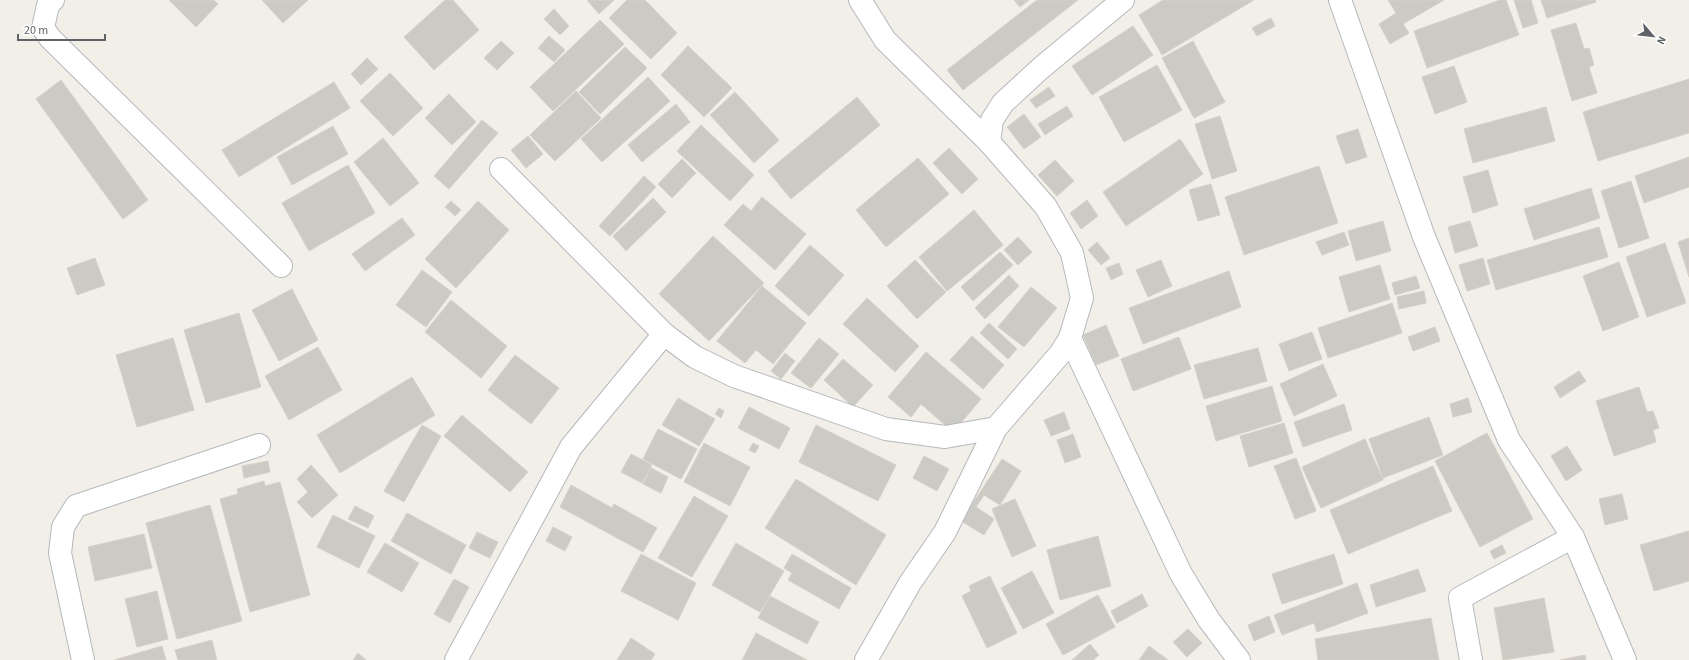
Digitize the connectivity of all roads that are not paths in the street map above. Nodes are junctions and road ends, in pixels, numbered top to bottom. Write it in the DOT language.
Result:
graph roads {
  1 [pos="53,0"];
  2 [pos="860,0"];
  3 [pos="1123,0"];
  4 [pos="1340,0"];
  5 [pos="989,142"];
  6 [pos="500,169"];
  7 [pos="281,266"];
  8 [pos="664,334"];
  9 [pos="1070,338"];
  10 [pos="996,428"];
  11 [pos="259,445"];
  12 [pos="1573,537"];
  13 [pos="83,660"];
  14 [pos="456,660"];
  15 [pos="866,660"];
  16 [pos="1238,660"];
  17 [pos="1471,660"];
  18 [pos="1625,660"];
  1 -- 7 [label="street"];
  2 -- 5 [label="street"];
  3 -- 5 [label="street"];
  4 -- 12 [label="street"];
  5 -- 9 [label="street"];
  6 -- 8 [label="street"];
  8 -- 10 [label="street"];
  8 -- 14 [label="street"];
  9 -- 10 [label="street"];
  9 -- 16 [label="street"];
  10 -- 15 [label="street"];
  11 -- 13 [label="street"];
  12 -- 17 [label="street"];
  12 -- 18 [label="street"];
}
